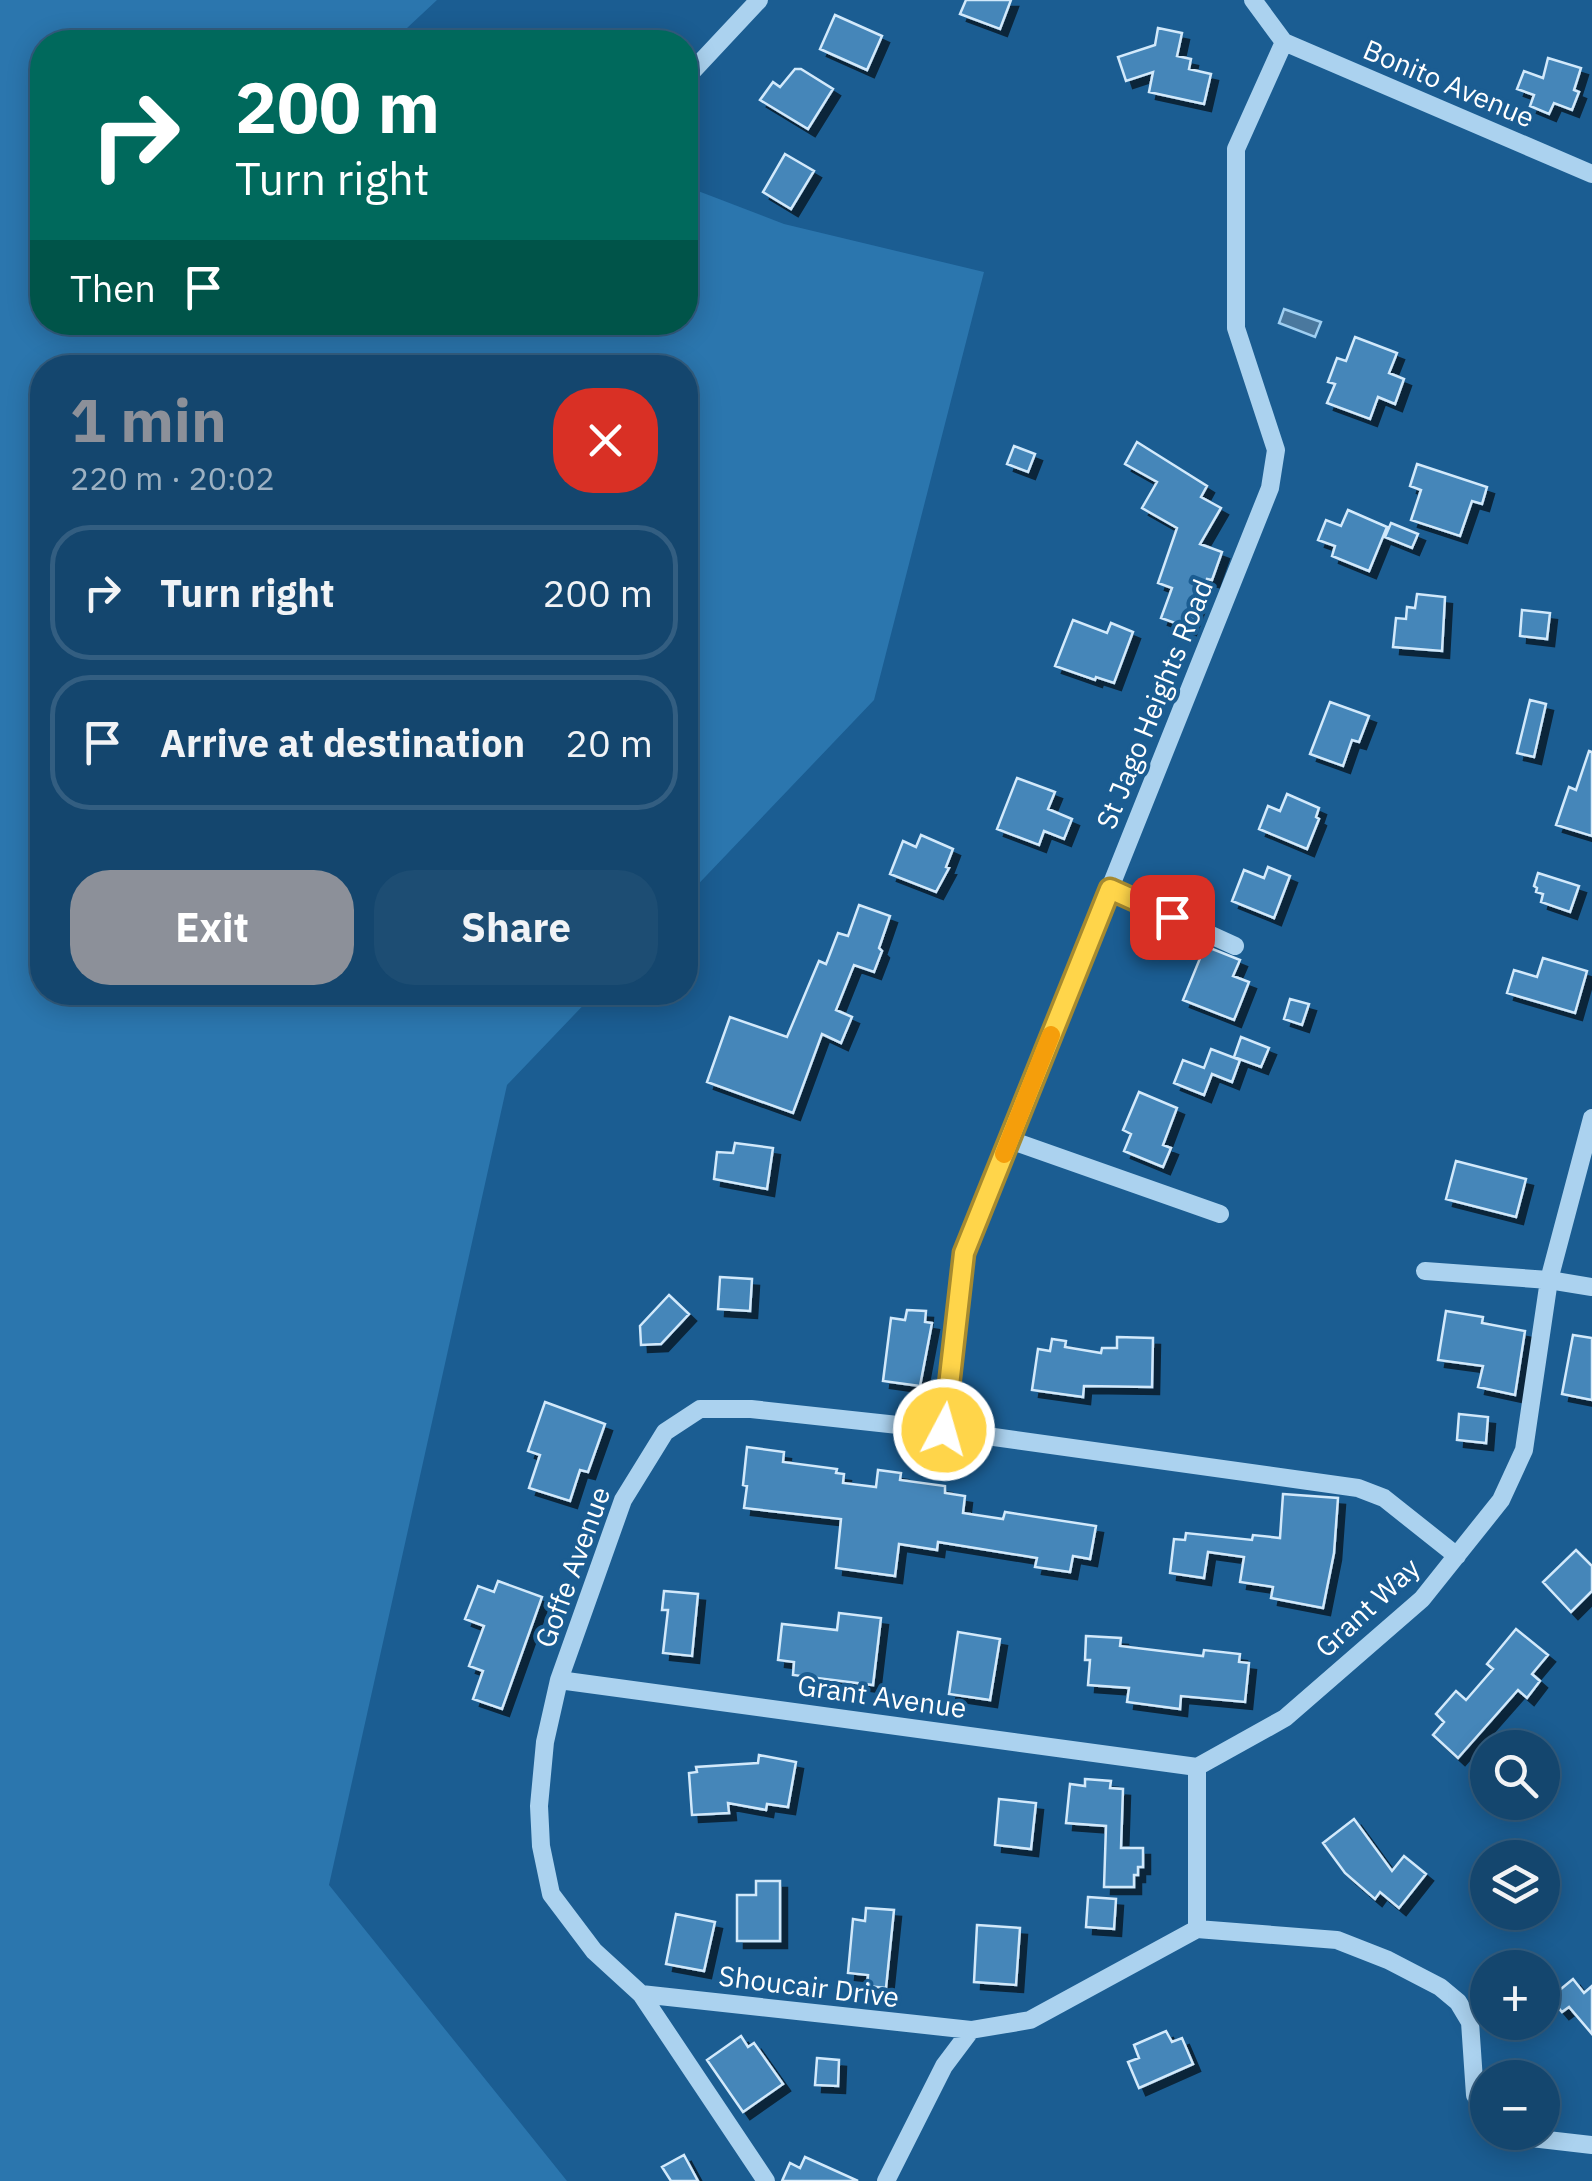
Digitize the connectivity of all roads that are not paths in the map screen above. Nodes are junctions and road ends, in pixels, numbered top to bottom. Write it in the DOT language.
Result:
graph roads {
  1 [pos="759,0"];
  2 [pos="1253,0"];
  3 [pos="1284,42"];
  4 [pos="698,65"];
  5 [pos="1592,174"];
  6 [pos="1110,889"];
  7 [pos="1234,946"];
  8 [pos="1592,1118"];
  9 [pos="1010,1140"];
  10 [pos="1220,1214"];
  11 [pos="1424,1270"];
  12 [pos="1550,1280"];
  13 [pos="1592,1287"];
  14 [pos="944,1430"];
  15 [pos="1458,1556"];
  16 [pos="560,1680"];
  17 [pos="1197,1766"];
  18 [pos="1197,1928"];
  19 [pos="641,1994"];
  20 [pos="970,2030"];
  21 [pos="1473,2060"];
  22 [pos="1560,2141"];
  23 [pos="1592,2145"];
  24 [pos="766,2181"];
  25 [pos="886,2181"];
  1 -- 4 [label="street"];
  2 -- 3 [label="street"];
  3 -- 5 [label="street, Bonito Avenue"];
  3 -- 6 [label="street, St Jago Heights Road"];
  6 -- 7 [label="street"];
  6 -- 9 [label="street, St Jago Heights Road"];
  8 -- 12 [label="street"];
  9 -- 10 [label="street"];
  9 -- 14 [label="street, St Jago Heights Road"];
  11 -- 12 [label="street"];
  12 -- 13 [label="street"];
  12 -- 15 [label="street, Grant Way"];
  14 -- 15 [label="street, Goffe Avenue"];
  14 -- 16 [label="street, Goffe Avenue"];
  15 -- 17 [label="street, Grant Way"];
  16 -- 17 [label="street, Grant Avenue"];
  16 -- 19 [label="street, Goffe Avenue"];
  17 -- 18 [label="street"];
  18 -- 20 [label="street, Shoucair Drive"];
  18 -- 21 [label="street"];
  19 -- 20 [label="street, Shoucair Drive"];
  19 -- 24 [label="street, Goffe Avenue"];
  20 -- 25 [label="street"];
  22 -- 23 [label="street"];
}
